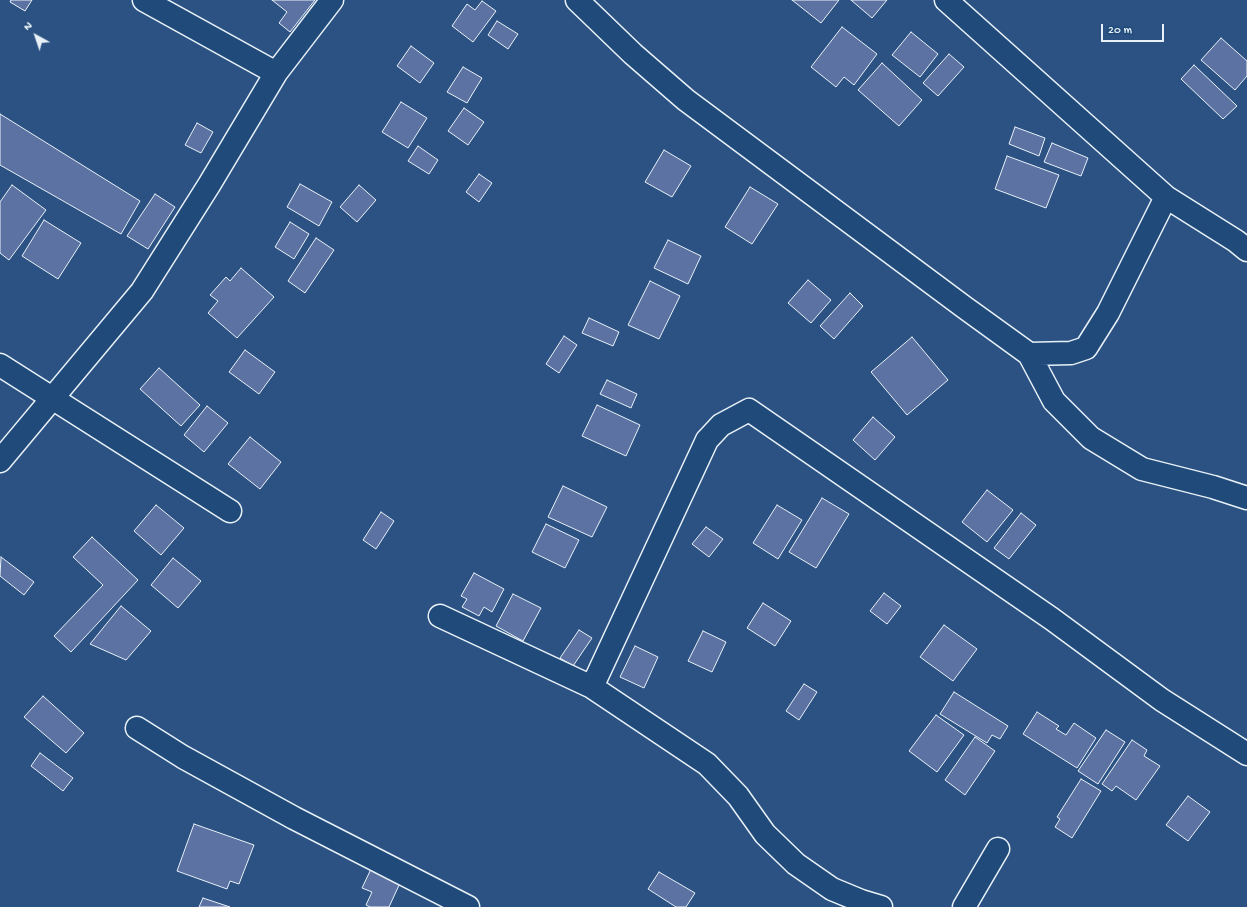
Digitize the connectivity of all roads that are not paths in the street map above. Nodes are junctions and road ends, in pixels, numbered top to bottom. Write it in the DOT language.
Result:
graph roads {
  1 [pos="144,0"];
  2 [pos="332,0"];
  3 [pos="577,0"];
  4 [pos="946,0"];
  5 [pos="276,73"];
  6 [pos="1166,197"];
  7 [pos="1247,250"];
  8 [pos="1030,354"];
  9 [pos="0,365"];
  10 [pos="53,399"];
  11 [pos="0,461"];
  12 [pos="1247,498"];
  13 [pos="230,511"];
  14 [pos="440,616"];
  15 [pos="592,687"];
  16 [pos="137,728"];
  17 [pos="1247,754"];
  18 [pos="998,848"];
  19 [pos="468,907"];
  20 [pos="881,907"];
  21 [pos="964,907"];
  1 -- 5 [label="street"];
  2 -- 5 [label="street"];
  3 -- 8 [label="street"];
  4 -- 6 [label="street"];
  5 -- 10 [label="street"];
  6 -- 7 [label="street"];
  6 -- 8 [label="street"];
  8 -- 12 [label="street"];
  9 -- 10 [label="street"];
  10 -- 11 [label="street"];
  10 -- 13 [label="street"];
  14 -- 15 [label="street"];
  15 -- 17 [label="street"];
  15 -- 20 [label="street"];
  16 -- 19 [label="street"];
  18 -- 21 [label="street"];
}
